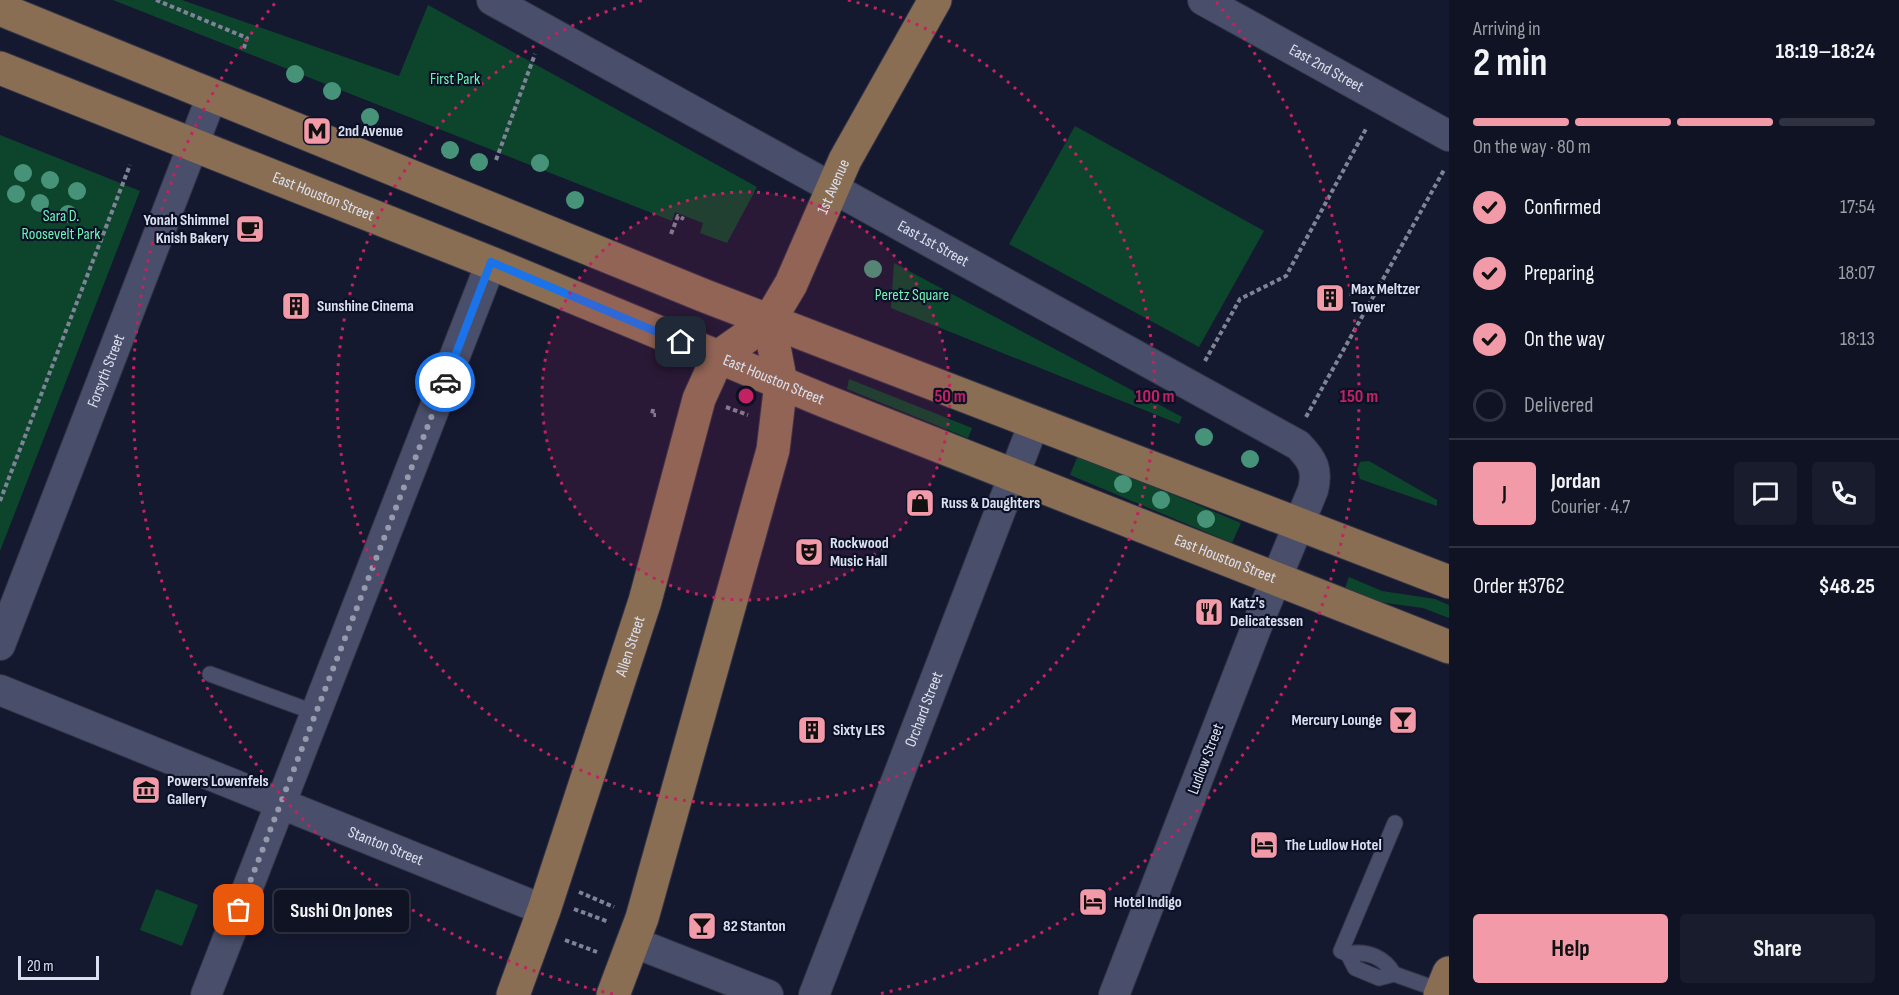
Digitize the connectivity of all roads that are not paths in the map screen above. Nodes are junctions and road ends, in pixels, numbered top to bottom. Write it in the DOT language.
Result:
graph roads {
  1 [pos="492,0"];
  2 [pos="935,0"];
  3 [pos="1203,0"];
  4 [pos="0,9"];
  5 [pos="0,68"];
  6 [pos="212,96"];
  7 [pos="1449,136"];
  8 [pos="193,145"];
  9 [pos="832,188"];
  10 [pos="491,262"];
  11 [pos="769,321"];
  12 [pos="718,357"];
  13 [pos="782,383"];
  14 [pos="1034,423"];
  15 [pos="1014,475"];
  16 [pos="1299,524"];
  17 [pos="1276,580"];
  18 [pos="1449,582"];
  19 [pos="0,645"];
  20 [pos="1449,647"];
  21 [pos="210,674"];
  22 [pos="0,690"];
  23 [pos="316,713"];
  24 [pos="281,802"];
  25 [pos="1395,823"];
  26 [pos="544,910"];
  27 [pos="619,948"];
  28 [pos="1444,986"];
  29 [pos="206,995"];
  30 [pos="513,995"];
  31 [pos="613,995"];
  32 [pos="768,995"];
  33 [pos="814,995"];
  34 [pos="1114,995"];
  1 -- 9 [label="street, East 1st Street"];
  2 -- 9 [label="main road, 1st Avenue"];
  3 -- 7 [label="street, East 2nd Street"];
  4 -- 6 [label="main road"];
  5 -- 8 [label="main road, East Houston Street"];
  6 -- 8 [label="street, Forsyth Street"];
  6 -- 11 [label="main road"];
  8 -- 10 [label="main road, East Houston Street"];
  8 -- 19 [label="street, Forsyth Street"];
  9 -- 11 [label="main road, 1st Avenue"];
  9 -- 16 [label="street, East 1st Street"];
  10 -- 12 [label="main road, East Houston Street"];
  10 -- 23 [label="street"];
  11 -- 12 [label="main road"];
  11 -- 13 [label="main road"];
  11 -- 14 [label="main road"];
  12 -- 13 [label="main road, East Houston Street"];
  12 -- 26 [label="main road, Allen Street"];
  13 -- 15 [label="main road, East Houston Street"];
  13 -- 27 [label="main road"];
  14 -- 15 [label="street, Orchard Street"];
  14 -- 16 [label="main road"];
  15 -- 17 [label="main road, East Houston Street"];
  15 -- 33 [label="street, Orchard Street"];
  16 -- 17 [label="street, Ludlow Street"];
  16 -- 18 [label="main road"];
  17 -- 20 [label="main road, East Houston Street"];
  17 -- 34 [label="street, Ludlow Street"];
  21 -- 23 [label="lane"];
  22 -- 24 [label="street, Stanton Street"];
  23 -- 24 [label="street"];
  24 -- 26 [label="street, Stanton Street"];
  24 -- 29 [label="street"];
  25 -- 28 [label="lane"];
  26 -- 30 [label="main road, Allen Street"];
  27 -- 31 [label="main road"];
  27 -- 32 [label="street"];
}
